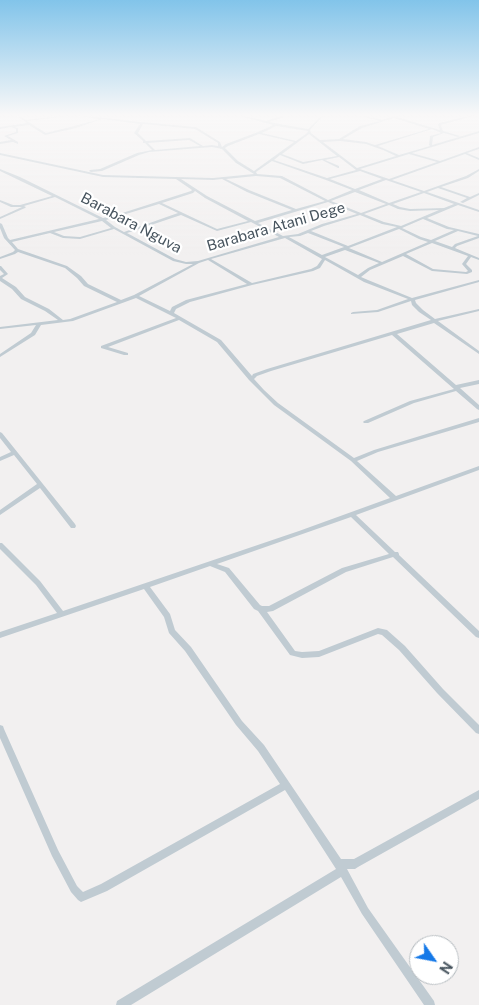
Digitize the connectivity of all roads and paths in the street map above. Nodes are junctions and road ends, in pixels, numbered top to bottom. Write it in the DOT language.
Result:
graph roads {
  1 [pos="37,162"];
  2 [pos="120,162"];
  3 [pos="237,162"];
  4 [pos="270,162"];
  5 [pos="278,162"];
  6 [pos="328,162"];
  7 [pos="348,162"];
  8 [pos="382,162"];
  9 [pos="437,162"];
  10 [pos="444,162"];
  11 [pos="441,163"];
  12 [pos="338,167"];
  13 [pos="0,170"];
  14 [pos="359,170"];
  15 [pos="479,170"];
  16 [pos="80,171"];
  17 [pos="255,173"];
  18 [pos="472,174"];
  19 [pos="479,176"];
  20 [pos="177,178"];
  21 [pos="223,179"];
  22 [pos="327,179"];
  23 [pos="386,180"];
  24 [pos="437,187"];
  25 [pos="195,189"];
  26 [pos="356,191"];
  27 [pos="423,192"];
  28 [pos="479,194"];
  29 [pos="54,196"];
  30 [pos="469,198"];
  31 [pos="0,201"];
  32 [pos="328,201"];
  33 [pos="462,202"];
  34 [pos="159,203"];
  35 [pos="30,204"];
  36 [pos="389,204"];
  37 [pos="457,204"];
  38 [pos="446,209"];
  39 [pos="296,210"];
  40 [pos="479,211"];
  41 [pos="180,214"];
  42 [pos="361,214"];
  43 [pos="0,218"];
  44 [pos="424,218"];
  45 [pos="104,220"];
  46 [pos="254,222"];
  47 [pos="0,224"];
  48 [pos="114,228"];
  49 [pos="400,228"];
  50 [pos="458,230"];
  51 [pos="307,231"];
  52 [pos="51,233"];
  53 [pos="124,233"];
  54 [pos="479,236"];
  55 [pos="284,237"];
  56 [pos="9,242"];
  57 [pos="433,242"];
  58 [pos="347,248"];
  59 [pos="16,250"];
  60 [pos="456,250"];
  61 [pos="404,255"];
  62 [pos="470,256"];
  63 [pos="0,258"];
  64 [pos="323,258"];
  65 [pos="208,259"];
  66 [pos="479,259"];
  67 [pos="198,262"];
  68 [pos="382,263"];
  69 [pos="0,268"];
  70 [pos="358,276"];
  71 [pos="0,278"];
  72 [pos="479,281"];
  73 [pos="251,284"];
  74 [pos="136,296"];
  75 [pos="412,299"];
  76 [pos="119,301"];
  77 [pos="479,310"];
  78 [pos="171,313"];
  79 [pos="353,313"];
  80 [pos="180,318"];
  81 [pos="62,321"];
  82 [pos="434,321"];
  83 [pos="39,324"];
  84 [pos="0,328"];
  85 [pos="393,333"];
  86 [pos="479,353"];
  87 [pos="126,354"];
  88 [pos="0,356"];
  89 [pos="252,377"];
  90 [pos="479,382"];
  91 [pos="457,388"];
  92 [pos="479,408"];
  93 [pos="479,420"];
  94 [pos="366,422"];
  95 [pos="0,434"];
  96 [pos="14,453"];
  97 [pos="0,459"];
  98 [pos="353,460"];
  99 [pos="479,468"];
  100 [pos="40,485"];
  101 [pos="395,499"];
  102 [pos="0,513"];
  103 [pos="352,515"];
  104 [pos="73,526"];
  105 [pos="0,545"];
  106 [pos="396,554"];
  107 [pos="226,558"];
  108 [pos="210,564"];
  109 [pos="224,568"];
  110 [pos="146,586"];
  111 [pos="261,609"];
  112 [pos="61,613"];
  113 [pos="0,635"];
  114 [pos="479,635"];
  115 [pos="0,729"];
  116 [pos="479,730"];
  117 [pos="286,786"];
  118 [pos="479,794"];
  119 [pos="341,867"];
  120 [pos="121,1005"];
  121 [pos="430,1005"];
  1 -- 16 [label="street"];
  2 -- 16 [label="street"];
  3 -- 17 [label="street"];
  4 -- 17 [label="street"];
  5 -- 22 [label="street"];
  6 -- 12 [label="street"];
  7 -- 14 [label="street"];
  8 -- 14 [label="street"];
  9 -- 11 [label="street"];
  10 -- 11 [label="street"];
  11 -- 23 [label="street"];
  13 -- 29 [label="street, Barabara Nguva"];
  14 -- 22 [label="street"];
  14 -- 23 [label="street"];
  15 -- 18 [label="street, Barabara Atani Dege"];
  16 -- 20 [label="street"];
  17 -- 21 [label="street"];
  17 -- 32 [label="street"];
  18 -- 19 [label="street"];
  18 -- 24 [label="street, Barabara Atani Dege"];
  20 -- 21 [label="street"];
  20 -- 25 [label="street"];
  21 -- 39 [label="street"];
  22 -- 26 [label="street"];
  23 -- 26 [label="street"];
  23 -- 27 [label="street"];
  24 -- 27 [label="street, Barabara Atani Dege"];
  24 -- 30 [label="street"];
  25 -- 34 [label="street"];
  25 -- 46 [label="street"];
  26 -- 32 [label="street"];
  26 -- 36 [label="street"];
  27 -- 36 [label="street, Barabara Atani Dege"];
  27 -- 37 [label="street"];
  28 -- 30 [label="street"];
  29 -- 35 [label="street"];
  29 -- 45 [label="street, Barabara Nguva"];
  30 -- 33 [label="street"];
  31 -- 35 [label="street"];
  32 -- 39 [label="street"];
  32 -- 42 [label="street"];
  34 -- 41 [label="street"];
  34 -- 45 [label="street"];
  35 -- 43 [label="street"];
  36 -- 38 [label="street"];
  36 -- 42 [label="street, Barabara Atani Dege"];
  37 -- 38 [label="street"];
  37 -- 40 [label="street"];
  38 -- 44 [label="street"];
  39 -- 46 [label="street"];
  41 -- 46 [label="street"];
  41 -- 53 [label="street"];
  42 -- 49 [label="street"];
  42 -- 51 [label="street, Barabara Atani Dege"];
  44 -- 49 [label="street"];
  44 -- 50 [label="street"];
  45 -- 48 [label="street, Barabara Nguva"];
  45 -- 52 [label="street"];
  46 -- 55 [label="street"];
  47 -- 56 [label="street"];
  48 -- 52 [label="street"];
  48 -- 53 [label="street, Barabara Nguva"];
  49 -- 57 [label="street"];
  49 -- 58 [label="street"];
  50 -- 54 [label="street"];
  50 -- 57 [label="street"];
  51 -- 55 [label="street, Barabara Atani Dege"];
  51 -- 58 [label="street"];
  52 -- 56 [label="street"];
  53 -- 67 [label="street, Barabara Nguva"];
  54 -- 60 [label="street"];
  55 -- 64 [label="street"];
  55 -- 65 [label="street, Barabara Atani Dege"];
  56 -- 59 [label="street"];
  57 -- 60 [label="street"];
  57 -- 61 [label="street"];
  58 -- 64 [label="street"];
  58 -- 68 [label="street"];
  59 -- 63 [label="street"];
  59 -- 76 [label="street"];
  60 -- 62 [label="street"];
  61 -- 62 [label="street"];
  61 -- 68 [label="street"];
  62 -- 66 [label="street"];
  64 -- 70 [label="street"];
  64 -- 73 [label="street"];
  65 -- 67 [label="street, Barabara Atani Dege"];
  65 -- 73 [label="street"];
  67 -- 74 [label="street"];
  68 -- 70 [label="street"];
  69 -- 71 [label="street"];
  70 -- 75 [label="street"];
  71 -- 81 [label="street"];
  72 -- 75 [label="street"];
  73 -- 78 [label="street"];
  74 -- 76 [label="street"];
  74 -- 78 [label="street"];
  75 -- 79 [label="street"];
  75 -- 82 [label="street"];
  76 -- 81 [label="street"];
  77 -- 82 [label="street"];
  78 -- 80 [label="street"];
  80 -- 87 [label="street"];
  80 -- 89 [label="street"];
  81 -- 83 [label="street"];
  82 -- 85 [label="street"];
  82 -- 86 [label="street"];
  83 -- 84 [label="street"];
  83 -- 88 [label="street"];
  85 -- 89 [label="street"];
  85 -- 91 [label="street"];
  89 -- 98 [label="street"];
  90 -- 91 [label="street"];
  91 -- 92 [label="street"];
  91 -- 94 [label="street"];
  93 -- 98 [label="street"];
  95 -- 96 [label="street"];
  96 -- 97 [label="street"];
  96 -- 100 [label="street"];
  98 -- 101 [label="street"];
  99 -- 101 [label="street"];
  100 -- 102 [label="street"];
  100 -- 104 [label="street"];
  101 -- 103 [label="street"];
  103 -- 106 [label="street"];
  103 -- 107 [label="street"];
  105 -- 112 [label="street"];
  106 -- 111 [label="street"];
  106 -- 114 [label="street"];
  107 -- 108 [label="street"];
  107 -- 109 [label="street"];
  108 -- 109 [label="street"];
  108 -- 110 [label="street"];
  109 -- 111 [label="street"];
  110 -- 112 [label="street"];
  110 -- 117 [label="street"];
  111 -- 116 [label="street"];
  112 -- 113 [label="street"];
  115 -- 117 [label="street"];
  117 -- 119 [label="street"];
  118 -- 119 [label="street"];
  119 -- 120 [label="street"];
  119 -- 121 [label="street"];
}
